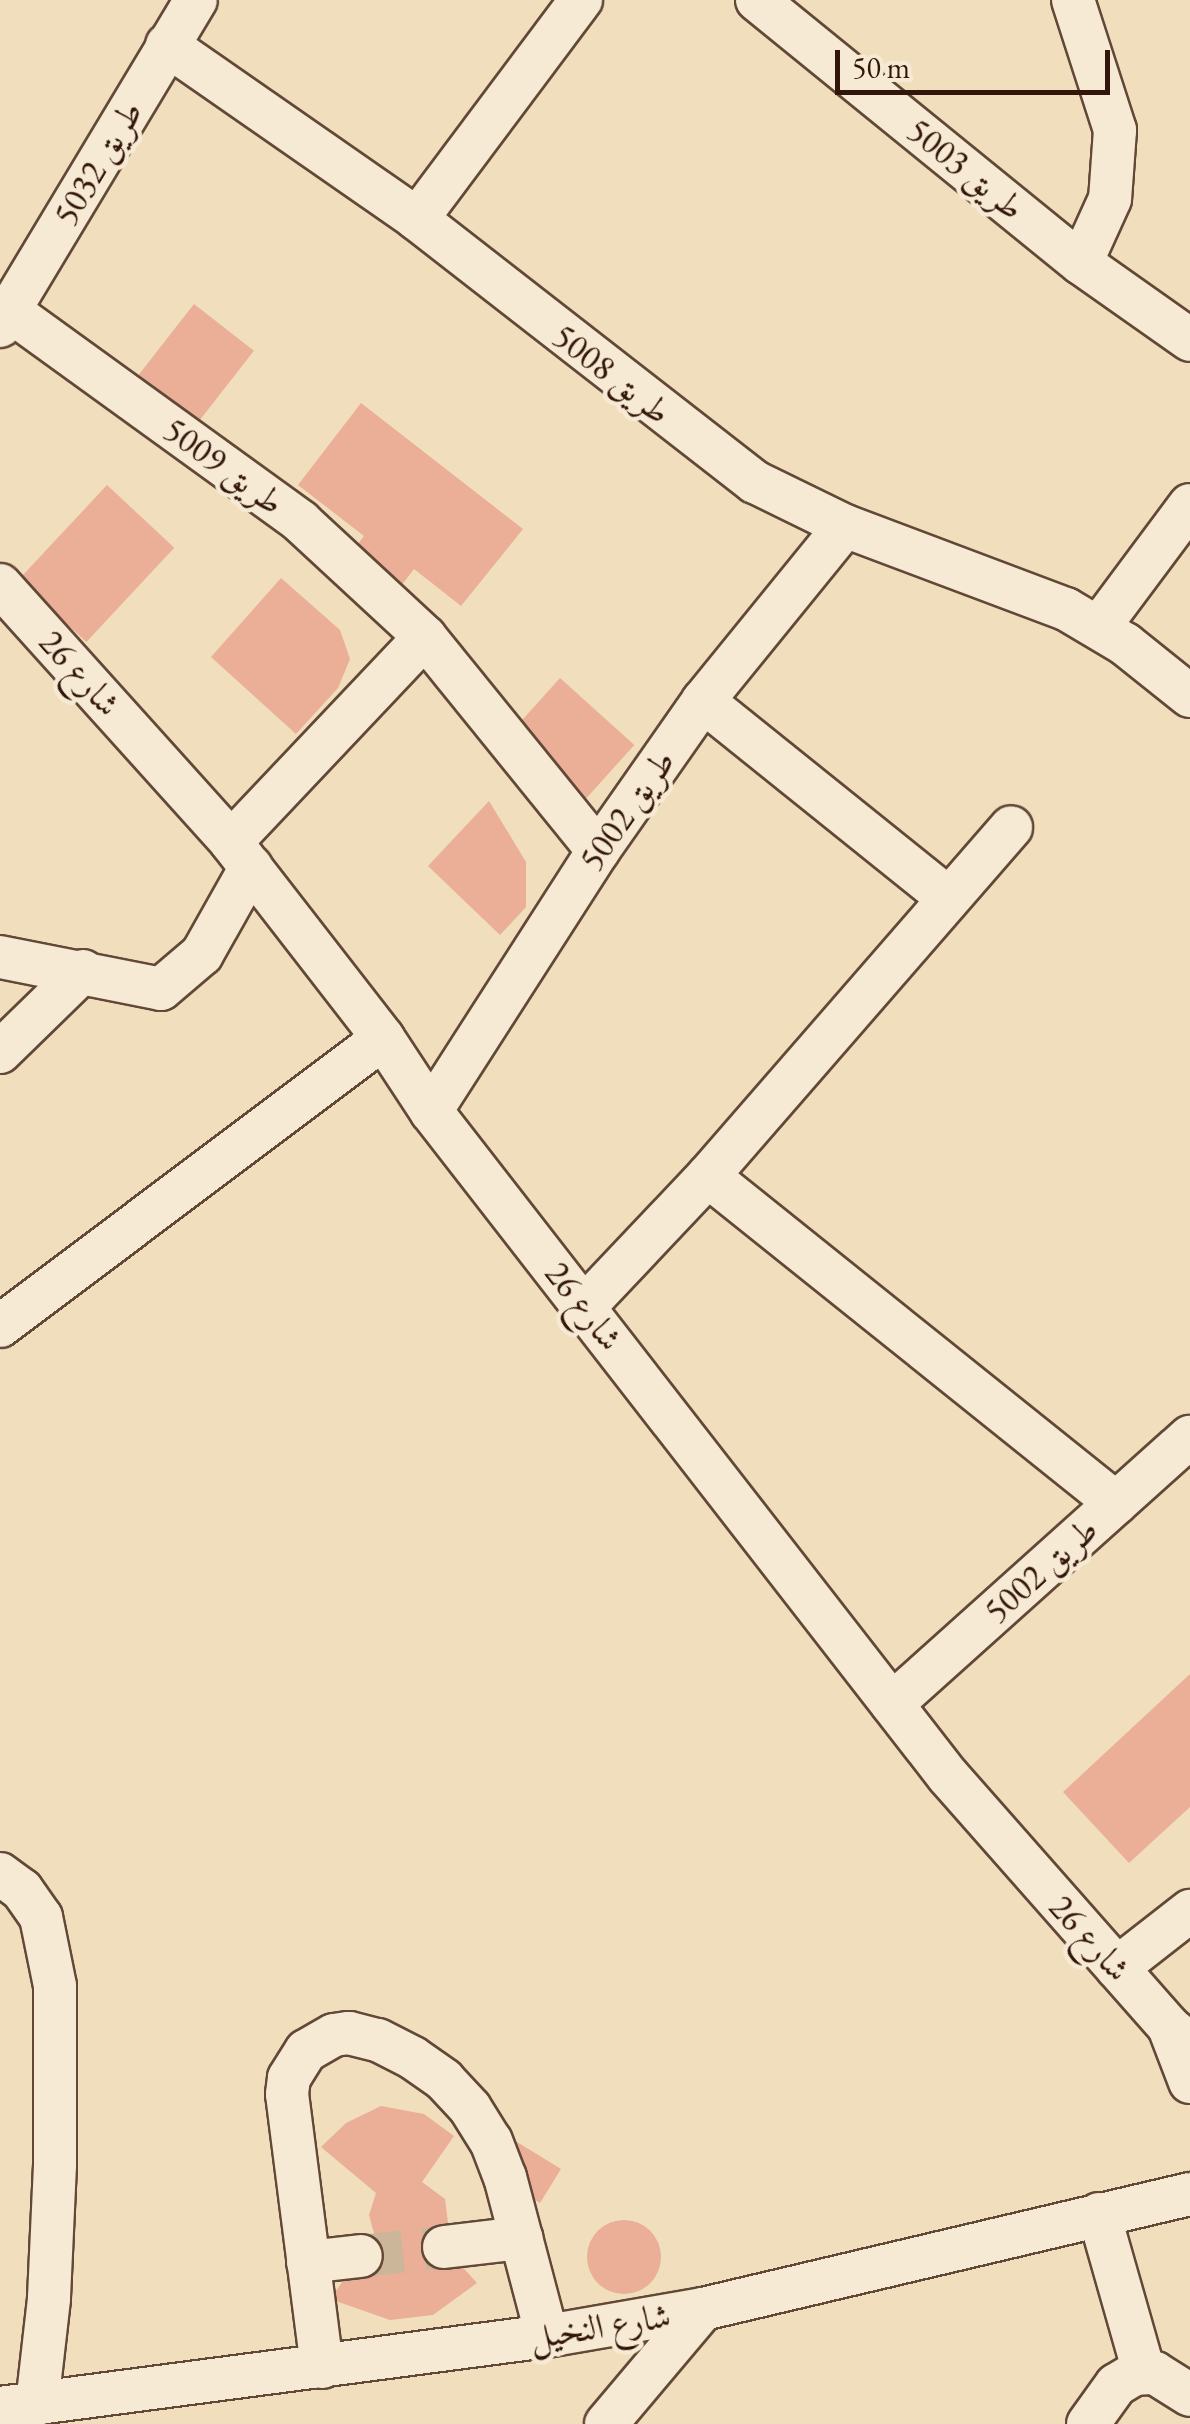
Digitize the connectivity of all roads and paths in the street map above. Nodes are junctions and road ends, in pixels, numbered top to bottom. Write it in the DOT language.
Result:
graph roads {
  1 [pos="196,0"];
  2 [pos="582,0"];
  3 [pos="758,0"];
  4 [pos="1073,0"];
  5 [pos="168,45"];
  6 [pos="417,220"];
  7 [pos="1081,263"];
  8 [pos="5,319"];
  9 [pos="1190,340"];
  10 [pos="1190,505"];
  11 [pos="845,526"];
  12 [pos="0,584"];
  13 [pos="1099,627"];
  14 [pos="425,638"];
  15 [pos="1190,696"];
  16 [pos="703,701"];
  17 [pos="1012,827"];
  18 [pos="598,851"];
  19 [pos="241,854"];
  20 [pos="948,898"];
  21 [pos="0,957"];
  22 [pos="83,971"];
  23 [pos="383,1038"];
  24 [pos="0,1052"];
  25 [pos="431,1111"];
  26 [pos="708,1176"];
  27 [pos="585,1306"];
  28 [pos="0,1326"];
  29 [pos="1190,1437"];
  30 [pos="1116,1503"];
  31 [pos="892,1704"];
  32 [pos="0,1874"];
  33 [pos="1190,1911"];
  34 [pos="1118,1968"];
  35 [pos="1178,2023"];
  36 [pos="1190,2082"];
  37 [pos="1190,2194"];
  38 [pos="1099,2214"];
  39 [pos="521,2238"];
  40 [pos="444,2248"];
  41 [pos="361,2256"];
  42 [pos="308,2262"];
  43 [pos="702,2309"];
  44 [pos="548,2336"];
  45 [pos="322,2367"];
  46 [pos="1144,2372"];
  47 [pos="1190,2395"];
  48 [pos="18,2406"];
  49 [pos="606,2424"];
  50 [pos="1088,2424"];
  1 -- 5 [label="street, طريق 5032"];
  2 -- 6 [label="street"];
  3 -- 7 [label="street, طريق 5003"];
  4 -- 7 [label="street"];
  5 -- 6 [label="street, طريق 5008"];
  5 -- 8 [label="street, طريق 5032"];
  6 -- 11 [label="street, طريق 5008"];
  7 -- 9 [label="street, طريق 5003"];
  8 -- 14 [label="street, طريق 5009"];
  10 -- 13 [label="street"];
  11 -- 13 [label="street, طريق 5008"];
  11 -- 16 [label="street, طريق 5002"];
  12 -- 19 [label="street, شارع 26"];
  13 -- 15 [label="street, طريق 5008"];
  14 -- 18 [label="street, طريق 5009"];
  14 -- 19 [label="street"];
  16 -- 18 [label="street, طريق 5002"];
  16 -- 20 [label="street"];
  17 -- 20 [label="street"];
  18 -- 25 [label="street, طريق 5002"];
  19 -- 22 [label="street"];
  19 -- 23 [label="street, شارع 26"];
  20 -- 26 [label="street"];
  21 -- 22 [label="street"];
  22 -- 24 [label="street"];
  23 -- 25 [label="street, شارع 26"];
  23 -- 28 [label="street"];
  25 -- 27 [label="street, شارع 26"];
  26 -- 27 [label="street"];
  26 -- 30 [label="street"];
  27 -- 31 [label="street, شارع 26"];
  29 -- 30 [label="street, طريق 5002"];
  30 -- 31 [label="street, طريق 5002"];
  31 -- 34 [label="street, شارع 26"];
  32 -- 48 [label="street"];
  33 -- 34 [label="street"];
  34 -- 35 [label="street, شارع 26"];
  35 -- 36 [label="street, شارع 26"];
  37 -- 38 [label="street, شارع النخيل"];
  38 -- 43 [label="street, شارع النخيل"];
  38 -- 46 [label="street"];
  39 -- 40 [label="street"];
  39 -- 42 [label="street"];
  39 -- 44 [label="street"];
  41 -- 42 [label="street"];
  42 -- 45 [label="street"];
  43 -- 44 [label="street, شارع النخيل"];
  43 -- 49 [label="street"];
  44 -- 45 [label="street, شارع النخيل"];
  45 -- 48 [label="street, شارع النخيل"];
  46 -- 47 [label="street"];
  46 -- 50 [label="street"];
}
